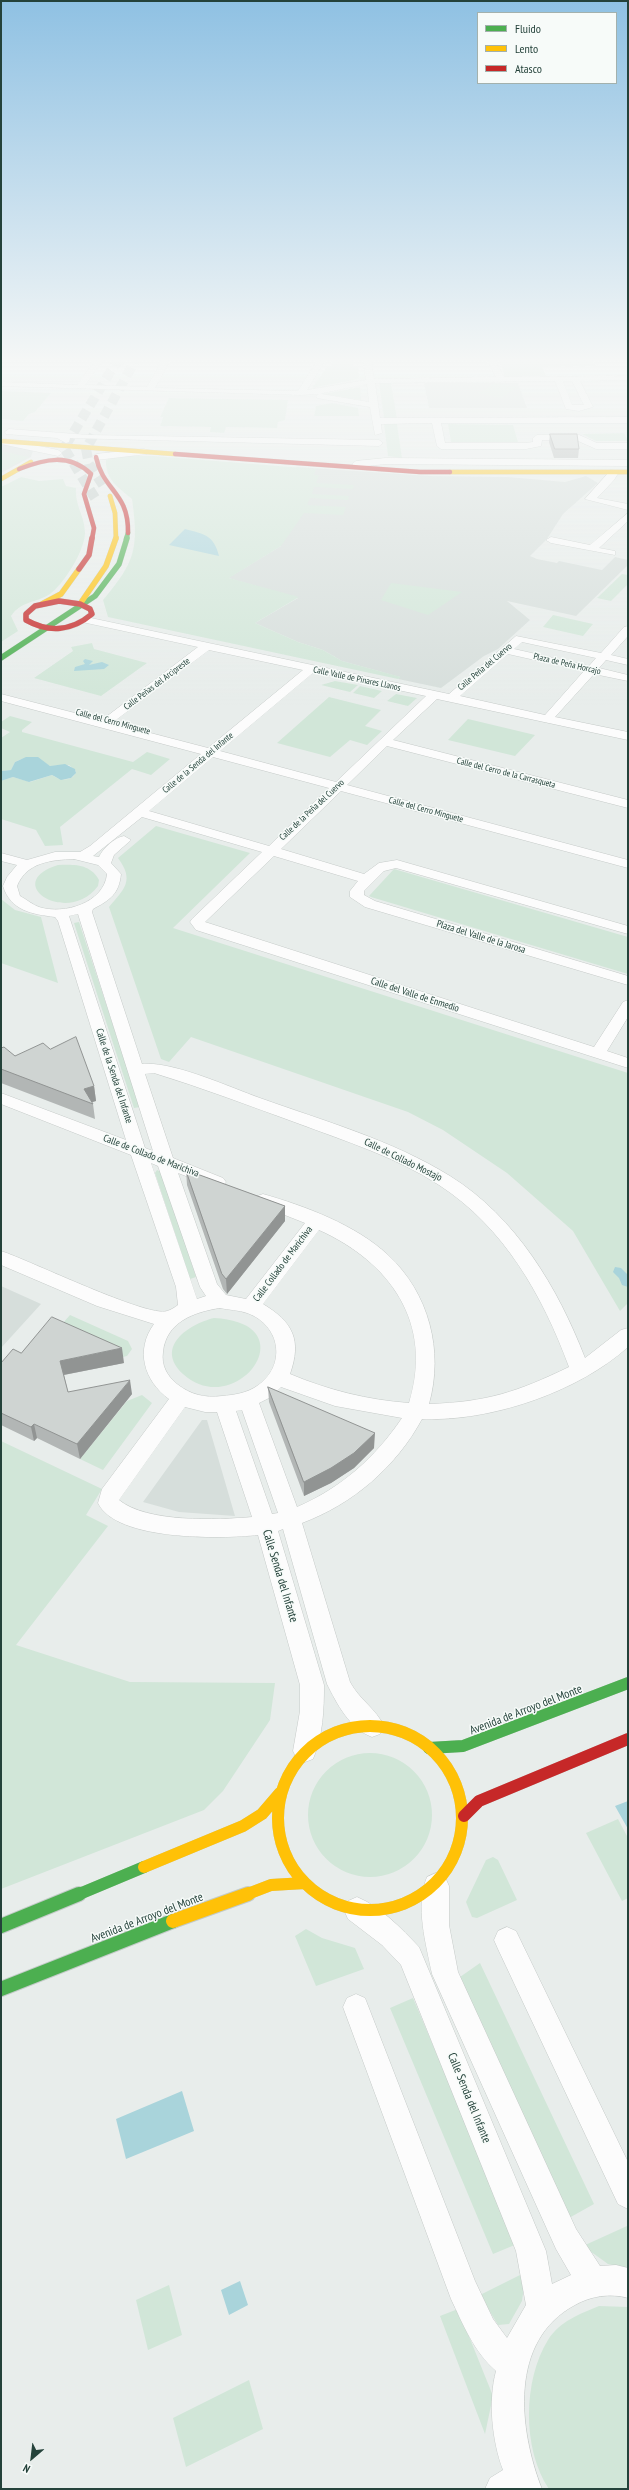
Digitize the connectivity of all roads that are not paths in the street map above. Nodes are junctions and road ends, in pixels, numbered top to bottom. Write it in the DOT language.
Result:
graph roads {
  1 [pos="91,475"];
  2 [pos="101,475"];
  3 [pos="613,475"];
  4 [pos="110,496"];
  5 [pos="628,507"];
  6 [pos="628,516"];
  7 [pos="550,540"];
  8 [pos="104,544"];
  9 [pos="592,549"];
  10 [pos="611,553"];
  11 [pos="66,602"];
  12 [pos="42,604"];
  13 [pos="80,604"];
  14 [pos="86,620"];
  15 [pos="36,626"];
  16 [pos="49,628"];
  17 [pos="628,629"];
  18 [pos="520,638"];
  19 [pos="207,646"];
  20 [pos="506,650"];
  21 [pos="1,651"];
  22 [pos="602,656"];
  23 [pos="1,658"];
  24 [pos="628,662"];
  25 [pos="311,669"];
  26 [pos="590,670"];
  27 [pos="325,672"];
  28 [pos="628,678"];
  29 [pos="1,692"];
  30 [pos="434,695"];
  31 [pos="1,697"];
  32 [pos="451,698"];
  33 [pos="547,719"];
  34 [pos="107,721"];
  35 [pos="628,736"];
  36 [pos="384,742"];
  37 [pos="216,753"];
  38 [pos="337,786"];
  39 [pos="628,804"];
  40 [pos="140,812"];
  41 [pos="153,816"];
  42 [pos="270,850"];
  43 [pos="83,856"];
  44 [pos="1,857"];
  45 [pos="104,863"];
  46 [pos="28,864"];
  47 [pos="628,864"];
  48 [pos="1,867"];
  49 [pos="15,874"];
  50 [pos="368,879"];
  51 [pos="86,908"];
  52 [pos="59,912"];
  53 [pos="201,927"];
  54 [pos="628,930"];
  55 [pos="628,981"];
  56 [pos="628,1005"];
  57 [pos="598,1053"];
  58 [pos="628,1063"];
  59 [pos="138,1070"];
  60 [pos="1,1098"];
  61 [pos="139,1150"];
  62 [pos="165,1161"];
  63 [pos="316,1221"];
  64 [pos="1,1258"];
  65 [pos="104,1301"];
  66 [pos="220,1301"];
  67 [pos="251,1306"];
  68 [pos="187,1309"];
  69 [pos="170,1319"];
  70 [pos="628,1335"];
  71 [pos="154,1340"];
  72 [pos="580,1370"];
  73 [pos="279,1378"];
  74 [pos="181,1397"];
  75 [pos="248,1400"];
  76 [pos="224,1405"];
  77 [pos="416,1411"];
  78 [pos="290,1517"];
  79 [pos="264,1524"];
  80 [pos="628,1683"];
  81 [pos="372,1726"];
  82 [pos="628,1739"];
  83 [pos="429,1748"];
  84 [pos="305,1751"];
  85 [pos="280,1792"];
  86 [pos="464,1816"];
  87 [pos="305,1883"];
  88 [pos="436,1886"];
  89 [pos="356,1909"];
  90 [pos="1,1926"];
  91 [pos="507,1940"];
  92 [pos="1,1989"];
  93 [pos="356,2007"];
  94 [pos="628,2194"];
  95 [pos="592,2282"];
  96 [pos="628,2283"];
  97 [pos="542,2309"];
  98 [pos="512,2364"];
  99 [pos="516,2485"];
  1 -- 12 [label="main road"];
  2 -- 13 [label="main road"];
  3 -- 5 [label="street"];
  4 -- 13 [label="main road"];
  6 -- 9 [label="street"];
  7 -- 9 [label="street"];
  8 -- 11 [label="main road"];
  9 -- 10 [label="street"];
  11 -- 12 [label="main road"];
  11 -- 13 [label="main road"];
  11 -- 15 [label="main road"];
  12 -- 15 [label="main road"];
  13 -- 14 [label="main road"];
  13 -- 16 [label="main road"];
  14 -- 16 [label="main road"];
  14 -- 19 [label="street, Calle Valle de Pinares Llanos"];
  15 -- 16 [label="main road"];
  15 -- 21 [label="main road"];
  16 -- 23 [label="main road"];
  17 -- 22 [label="street"];
  18 -- 20 [label="street, Calle Peña del Cuervo"];
  18 -- 22 [label="street, Plaza de Peña Horcajo"];
  19 -- 25 [label="street, Calle Valle de Pinares Llanos"];
  19 -- 34 [label="street, Calle Peñas del Arcipreste"];
  20 -- 26 [label="street, Plaza de Peña Horcajo"];
  20 -- 32 [label="street, Calle Peña del Cuervo"];
  22 -- 24 [label="street, Plaza de Peña Horcajo"];
  22 -- 26 [label="street"];
  25 -- 27 [label="street, Calle Valle de Pinares Llanos"];
  25 -- 37 [label="street, Calle de la Senda del Infante"];
  26 -- 28 [label="street, Plaza de Peña Horcajo"];
  26 -- 33 [label="street"];
  27 -- 30 [label="street, Calle Valle de Pinares Llanos"];
  27 -- 37 [label="street, Calle de la Senda del Infante"];
  29 -- 34 [label="street, Calle del Cerro Minguete"];
  30 -- 32 [label="street, Calle Valle de Pinares Llanos"];
  30 -- 36 [label="street, Calle de la Peña del Cuervo"];
  31 -- 37 [label="street, Calle del Cerro Minguete"];
  32 -- 33 [label="street, Calle Valle de Pinares Llanos"];
  33 -- 35 [label="street, Calle Valle de Pinares Llanos"];
  34 -- 37 [label="street, Calle del Cerro Minguete"];
  36 -- 38 [label="street, Calle de la Peña del Cuervo"];
  36 -- 39 [label="street, Calle del Cerro de la Carrasqueta"];
  37 -- 38 [label="street, Calle del Cerro Minguete"];
  37 -- 40 [label="street, Calle de la Senda del Infante"];
  37 -- 41 [label="street, Calle de la Senda del Infante"];
  38 -- 42 [label="street, Calle de la Peña del Cuervo"];
  38 -- 47 [label="street, Calle del Cerro Minguete"];
  40 -- 41 [label="street"];
  40 -- 43 [label="street, Calle de la Senda del Infante"];
  41 -- 42 [label="street"];
  41 -- 45 [label="street, Calle de la Senda del Infante"];
  42 -- 50 [label="street"];
  42 -- 53 [label="street, Calle de la Peña del Cuervo"];
  43 -- 45 [label="street"];
  43 -- 46 [label="street"];
  44 -- 46 [label="street"];
  45 -- 51 [label="street"];
  46 -- 49 [label="street"];
  48 -- 49 [label="street"];
  49 -- 52 [label="street"];
  50 -- 54 [label="street, Plaza del Valle de la Jarosa"];
  50 -- 55 [label="street, Plaza del Valle de la Jarosa"];
  51 -- 52 [label="street"];
  51 -- 59 [label="street"];
  52 -- 61 [label="street, Calle de la Senda del Infante"];
  53 -- 57 [label="street, Calle del Valle de Enmedio"];
  56 -- 57 [label="street"];
  57 -- 58 [label="street, Calle del Valle de Enmedio"];
  59 -- 62 [label="street"];
  59 -- 72 [label="street, Calle de Collado Mostajo"];
  60 -- 61 [label="street, Calle de Collado de Marichiva"];
  61 -- 62 [label="street, Calle de Collado de Marichiva"];
  61 -- 68 [label="street, Calle de la Senda del Infante"];
  62 -- 63 [label="street, Calle de Collado de Marichiva"];
  62 -- 66 [label="street"];
  63 -- 67 [label="street, Calle Collado de Marichiva"];
  63 -- 77 [label="street, Calle de Collado de Marichiva"];
  64 -- 65 [label="street"];
  65 -- 69 [label="street"];
  65 -- 71 [label="street"];
  66 -- 67 [label="street"];
  66 -- 68 [label="street"];
  67 -- 73 [label="street"];
  68 -- 69 [label="street"];
  69 -- 71 [label="street"];
  70 -- 72 [label="street"];
  71 -- 74 [label="street"];
  72 -- 77 [label="street"];
  73 -- 75 [label="street"];
  73 -- 77 [label="street"];
  74 -- 76 [label="street"];
  74 -- 79 [label="street, Calle de Collado de Marichiva"];
  75 -- 76 [label="street"];
  75 -- 78 [label="street"];
  76 -- 79 [label="street, Calle Senda del Infante"];
  77 -- 78 [label="street, Calle de Collado de Marichiva"];
  78 -- 79 [label="street, Calle de Collado de Marichiva"];
  78 -- 81 [label="street"];
  79 -- 84 [label="street, Calle Senda del Infante"];
  80 -- 83 [label="main road, Avenida de Arroyo del Monte"];
  81 -- 83 [label="main road"];
  81 -- 84 [label="main road"];
  82 -- 86 [label="main road"];
  83 -- 86 [label="main road"];
  84 -- 85 [label="main road"];
  85 -- 87 [label="main road"];
  85 -- 90 [label="main road"];
  86 -- 88 [label="main road"];
  87 -- 89 [label="main road"];
  87 -- 92 [label="main road, Avenida de Arroyo del Monte"];
  88 -- 89 [label="main road"];
  88 -- 95 [label="street"];
  89 -- 97 [label="street, Calle Senda del Infante"];
  91 -- 94 [label="street"];
  93 -- 98 [label="street"];
  95 -- 96 [label="street"];
  95 -- 97 [label="street"];
  97 -- 98 [label="street"];
  98 -- 99 [label="street"];
}
